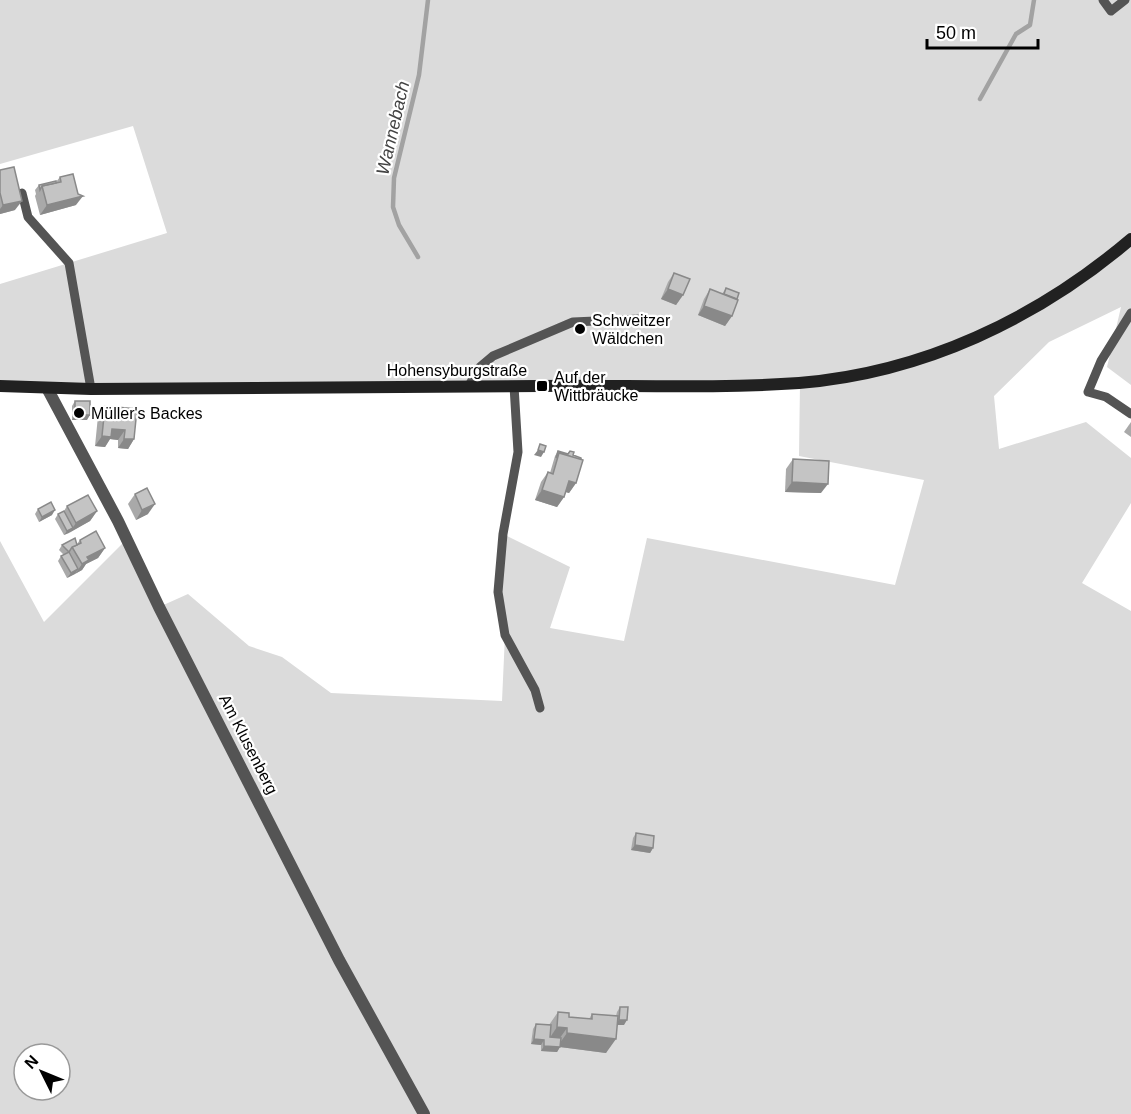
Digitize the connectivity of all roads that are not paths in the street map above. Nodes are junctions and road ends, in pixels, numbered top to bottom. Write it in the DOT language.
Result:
graph roads {
  1 [pos="1103,0"];
  2 [pos="1125,0"];
  3 [pos="22,194"];
  4 [pos="1131,239"];
  5 [pos="1131,314"];
  6 [pos="640,319"];
  7 [pos="0,386"];
  8 [pos="514,386"];
  9 [pos="468,387"];
  10 [pos="48,388"];
  11 [pos="91,388"];
  12 [pos="1131,414"];
  13 [pos="540,708"];
  14 [pos="424,1114"];
  1 -- 2 [label="lane"];
  3 -- 11 [label="lane"];
  4 -- 8 [label="main road, Hohensyburgstraße"];
  5 -- 12 [label="lane"];
  6 -- 9 [label="lane"];
  7 -- 10 [label="main road, Hohensyburgstraße"];
  8 -- 9 [label="main road, Hohensyburgstraße"];
  8 -- 13 [label="lane"];
  9 -- 11 [label="main road, Hohensyburgstraße"];
  10 -- 11 [label="main road, Hohensyburgstraße"];
  10 -- 14 [label="street, Am Klusenberg"];
}
